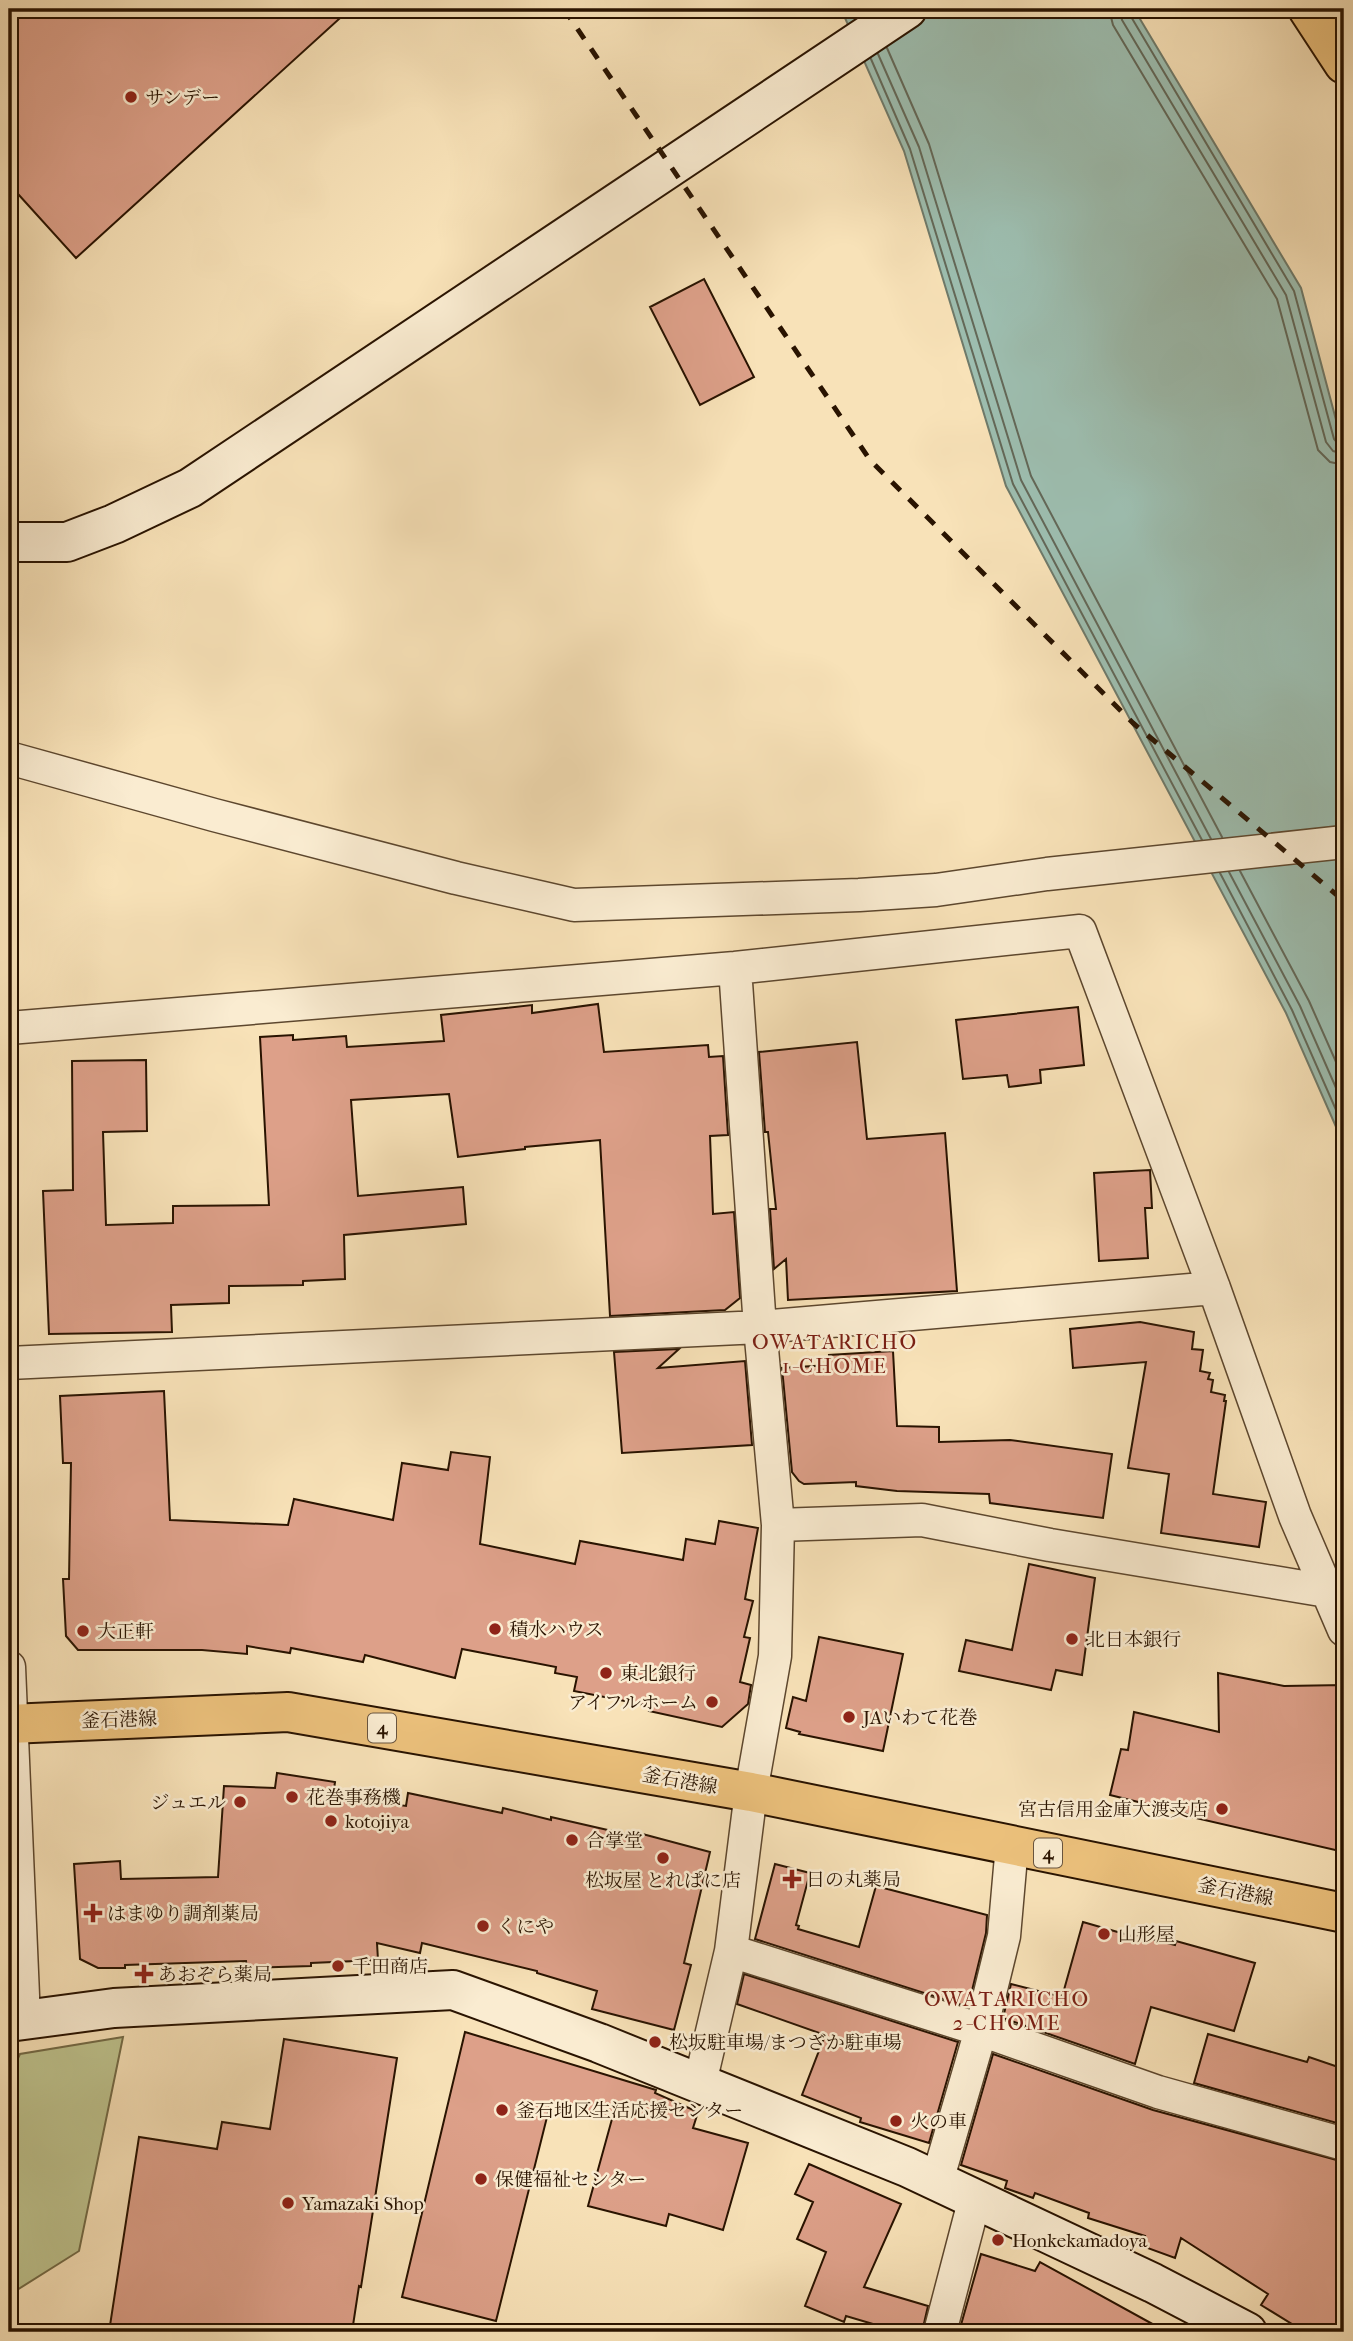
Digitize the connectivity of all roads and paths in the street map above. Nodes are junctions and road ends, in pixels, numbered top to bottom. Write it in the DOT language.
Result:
graph roads {
  1 [pos="907,9"];
  2 [pos="1308,9"];
  3 [pos="1344,64"];
  4 [pos="9,542"];
  5 [pos="9,758"];
  6 [pos="1344,842"];
  7 [pos="736,968"];
  8 [pos="9,1028"];
  9 [pos="1214,1288"];
  10 [pos="760,1327"];
  11 [pos="9,1363"];
  12 [pos="778,1525"];
  13 [pos="1327,1591"];
  14 [pos="1344,1630"];
  15 [pos="9,1667"];
  16 [pos="10,1723"];
  17 [pos="751,1792"];
  18 [pos="1012,1845"];
  19 [pos="1344,1913"];
  20 [pos="731,1951"];
  21 [pos="16,2020"];
  22 [pos="981,2030"];
  23 [pos="700,2083"];
  24 [pos="1344,2144"];
  25 [pos="937,2180"];
  26 [pos="975,2198"];
  27 [pos="940,2332"];
  28 [pos="1247,2332"];
  1 -- 4 [label="street"];
  2 -- 3 [label="main road"];
  5 -- 6 [label="street"];
  7 -- 8 [label="street"];
  7 -- 9 [label="street"];
  7 -- 10 [label="street"];
  9 -- 10 [label="street"];
  9 -- 13 [label="street"];
  10 -- 11 [label="street"];
  10 -- 12 [label="street"];
  12 -- 13 [label="street"];
  12 -- 17 [label="street"];
  13 -- 14 [label="street"];
  15 -- 16 [label="street"];
  16 -- 17 [label="main road, 釜石港線 / 4"];
  16 -- 21 [label="street"];
  17 -- 18 [label="main road, 釜石港線 / 4"];
  17 -- 20 [label="street"];
  18 -- 19 [label="main road, 釜石港線 / 4"];
  18 -- 22 [label="street"];
  20 -- 22 [label="street"];
  20 -- 23 [label="street"];
  21 -- 23 [label="street"];
  22 -- 24 [label="street"];
  22 -- 25 [label="street"];
  23 -- 25 [label="street"];
  25 -- 26 [label="street"];
  26 -- 27 [label="street"];
  26 -- 28 [label="street"];
}
